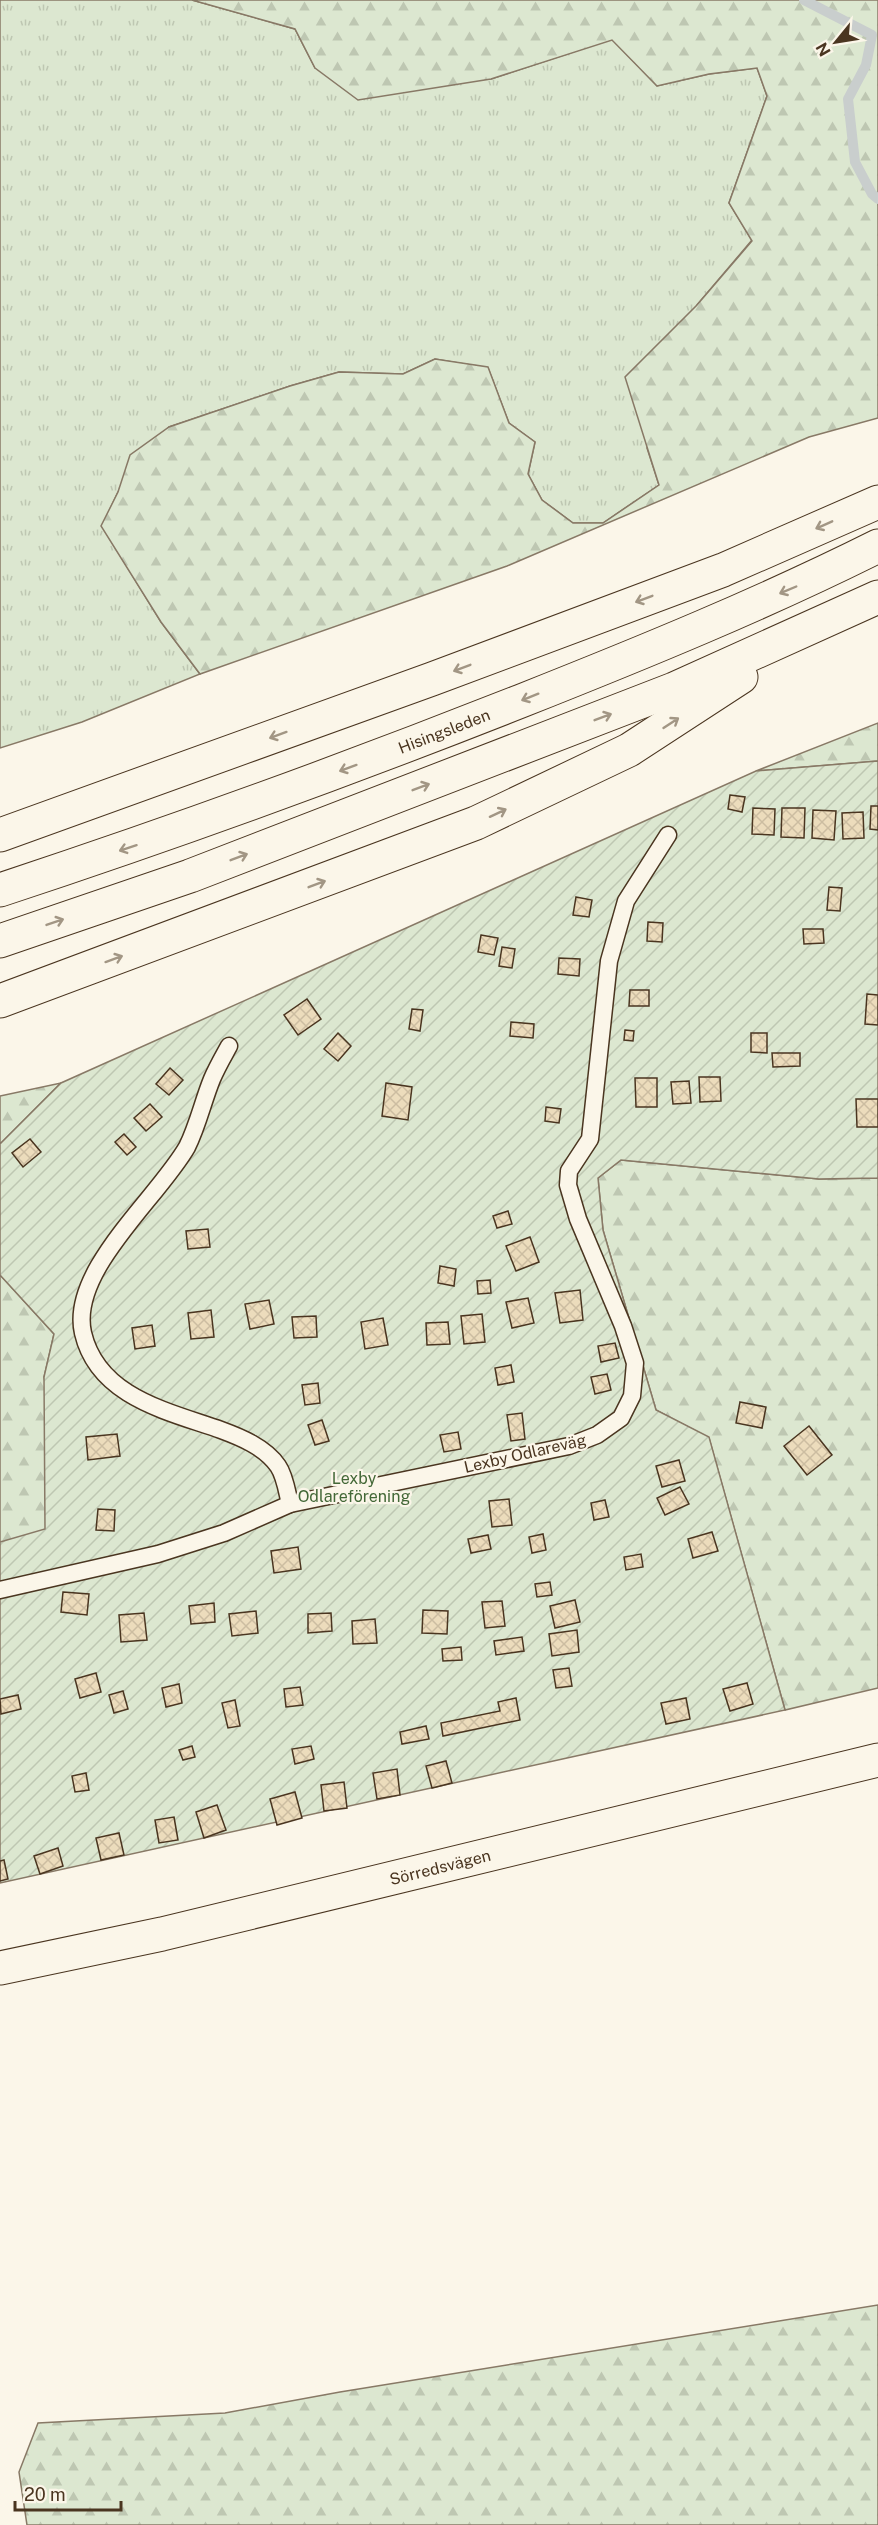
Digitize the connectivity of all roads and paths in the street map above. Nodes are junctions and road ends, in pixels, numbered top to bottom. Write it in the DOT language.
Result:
graph roads {
  1 [pos="878,502"];
  2 [pos="878,546"];
  3 [pos="878,597"];
  4 [pos="828,620"];
  5 [pos="0,834"];
  6 [pos="668,836"];
  7 [pos="0,890"];
  8 [pos="0,941"];
  9 [pos="0,1001"];
  10 [pos="229,1046"];
  11 [pos="290,1504"];
  12 [pos="0,1590"];
  13 [pos="878,1760"];
  14 [pos="0,1968"];
  1 -- 5 [label="main road, one-way"];
  2 -- 7 [label="main road, Hisingsleden, one-way"];
  3 -- 4 [label="main road"];
  8 -- 4 [label="main road, one-way"];
  9 -- 4 [label="main road, one-way"];
  6 -- 11 [label="lane, Lexby Odlareväg"];
  10 -- 11 [label="lane"];
  11 -- 12 [label="lane, Lexby Odlareväg"];
  13 -- 14 [label="main road, Sörredsvägen"];
}
